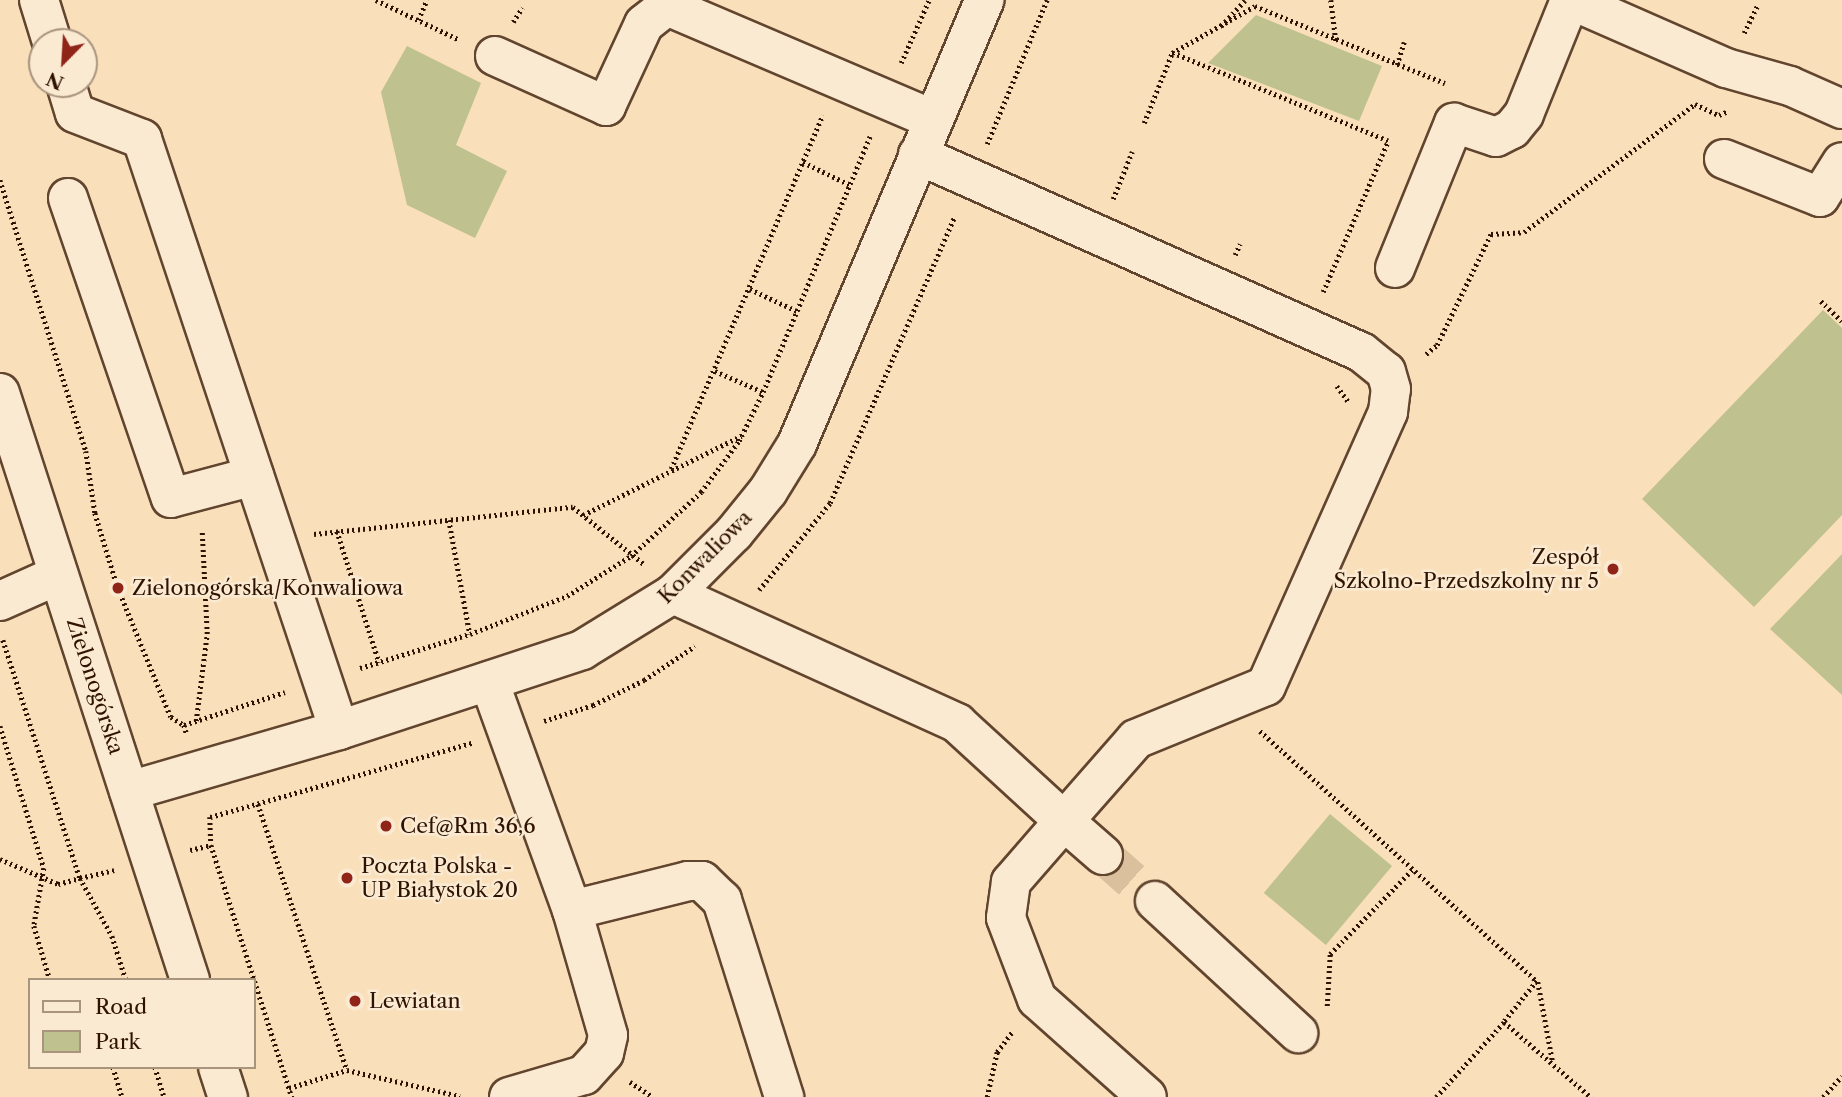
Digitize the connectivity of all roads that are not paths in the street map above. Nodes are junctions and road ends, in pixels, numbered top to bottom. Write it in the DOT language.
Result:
graph roads {
  1 [pos="39,0"];
  2 [pos="985,0"];
  3 [pos="1570,0"];
  4 [pos="668,3"];
  5 [pos="48,28"];
  6 [pos="495,56"];
  7 [pos="70,98"];
  8 [pos="1842,109"];
  9 [pos="933,120"];
  10 [pos="918,155"];
  11 [pos="1724,159"];
  12 [pos="1842,162"];
  13 [pos="68,198"];
  14 [pos="1395,268"];
  15 [pos="0,393"];
  16 [pos="254,476"];
  17 [pos="58,575"];
  18 [pos="677,591"];
  19 [pos="0,601"];
  20 [pos="489,681"];
  21 [pos="339,730"];
  22 [pos="129,791"];
  23 [pos="1064,821"];
  24 [pos="1103,855"];
  25 [pos="1155,901"];
  26 [pos="572,910"];
  27 [pos="189,978"];
  28 [pos="1312,1024"];
  29 [pos="219,1069"];
  30 [pos="228,1097"];
  31 [pos="509,1097"];
  32 [pos="784,1097"];
  33 [pos="1147,1097"];
  1 -- 5 [label="street"];
  2 -- 9 [label="street, Konwaliowa"];
  3 -- 8 [label="street"];
  3 -- 14 [label="street"];
  4 -- 6 [label="street"];
  4 -- 9 [label="street"];
  7 -- 16 [label="street"];
  9 -- 10 [label="street, Konwaliowa"];
  10 -- 18 [label="street, Konwaliowa"];
  10 -- 23 [label="street"];
  11 -- 12 [label="street"];
  13 -- 16 [label="street"];
  15 -- 17 [label="street, Zielonogórska"];
  16 -- 21 [label="street"];
  17 -- 19 [label="street"];
  17 -- 22 [label="street, Zielonogórska"];
  18 -- 20 [label="street, Konwaliowa"];
  18 -- 23 [label="street"];
  20 -- 21 [label="street, Konwaliowa"];
  20 -- 26 [label="street"];
  21 -- 22 [label="street, Konwaliowa"];
  22 -- 27 [label="street, Zielonogórska"];
  23 -- 24 [label="street"];
  23 -- 33 [label="street"];
  25 -- 28 [label="street"];
  26 -- 31 [label="street"];
  26 -- 32 [label="street"];
  29 -- 30 [label="street"];
}
